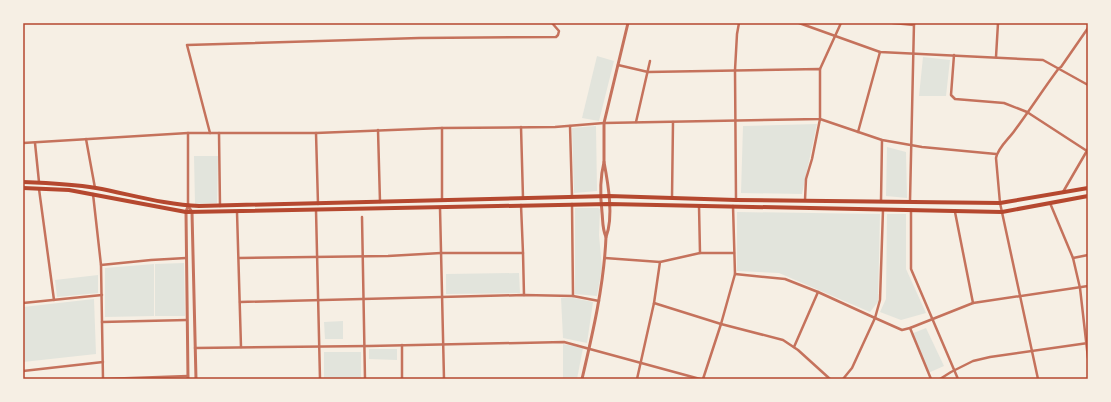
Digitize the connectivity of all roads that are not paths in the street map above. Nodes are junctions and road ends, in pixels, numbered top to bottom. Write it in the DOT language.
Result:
graph roads {
  1 [pos="552,23"];
  2 [pos="628,23"];
  3 [pos="739,23"];
  4 [pos="799,23"];
  5 [pos="841,23"];
  6 [pos="893,23"];
  7 [pos="998,23"];
  8 [pos="914,24"];
  9 [pos="1088,28"];
  10 [pos="836,36"];
  11 [pos="880,52"];
  12 [pos="914,53"];
  13 [pos="954,55"];
  14 [pos="996,57"];
  15 [pos="650,61"];
  16 [pos="618,65"];
  17 [pos="1059,68"];
  18 [pos="735,70"];
  19 [pos="820,70"];
  20 [pos="648,72"];
  21 [pos="1088,85"];
  22 [pos="1027,112"];
  23 [pos="820,119"];
  24 [pos="734,120"];
  25 [pos="636,122"];
  26 [pos="673,122"];
  27 [pos="604,123"];
  28 [pos="570,126"];
  29 [pos="521,127"];
  30 [pos="442,128"];
  31 [pos="378,130"];
  32 [pos="858,132"];
  33 [pos="188,133"];
  34 [pos="210,133"];
  35 [pos="219,133"];
  36 [pos="316,133"];
  37 [pos="86,139"];
  38 [pos="882,140"];
  39 [pos="23,143"];
  40 [pos="35,143"];
  41 [pos="910,145"];
  42 [pos="1087,150"];
  43 [pos="996,154"];
  44 [pos="604,162"];
  45 [pos="23,182"];
  46 [pos="39,182"];
  47 [pos="23,188"];
  48 [pos="39,188"];
  49 [pos="95,188"];
  50 [pos="1088,188"];
  51 [pos="1063,193"];
  52 [pos="93,194"];
  53 [pos="601,196"];
  54 [pos="609,196"];
  55 [pos="1088,196"];
  56 [pos="572,197"];
  57 [pos="672,198"];
  58 [pos="805,198"];
  59 [pos="523,199"];
  60 [pos="736,200"];
  61 [pos="442,201"];
  62 [pos="881,201"];
  63 [pos="910,201"];
  64 [pos="380,202"];
  65 [pos="1000,203"];
  66 [pos="1050,203"];
  67 [pos="318,204"];
  68 [pos="572,204"];
  69 [pos="601,204"];
  70 [pos="609,204"];
  71 [pos="521,205"];
  72 [pos="188,206"];
  73 [pos="220,206"];
  74 [pos="440,206"];
  75 [pos="699,206"];
  76 [pos="733,206"];
  77 [pos="883,209"];
  78 [pos="911,209"];
  79 [pos="316,210"];
  80 [pos="955,210"];
  81 [pos="186,212"];
  82 [pos="192,212"];
  83 [pos="237,212"];
  84 [pos="1002,212"];
  85 [pos="362,217"];
  86 [pos="606,237"];
  87 [pos="523,252"];
  88 [pos="441,253"];
  89 [pos="700,253"];
  90 [pos="734,253"];
  91 [pos="1088,255"];
  92 [pos="364,256"];
  93 [pos="316,257"];
  94 [pos="186,258"];
  95 [pos="239,258"];
  96 [pos="605,258"];
  97 [pos="1073,258"];
  98 [pos="660,262"];
  99 [pos="101,265"];
  100 [pos="735,274"];
  101 [pos="1088,286"];
  102 [pos="1080,288"];
  103 [pos="818,292"];
  104 [pos="102,295"];
  105 [pos="524,295"];
  106 [pos="573,296"];
  107 [pos="1020,296"];
  108 [pos="442,297"];
  109 [pos="54,300"];
  110 [pos="364,300"];
  111 [pos="317,301"];
  112 [pos="599,301"];
  113 [pos="240,302"];
  114 [pos="23,303"];
  115 [pos="654,303"];
  116 [pos="973,303"];
  117 [pos="875,318"];
  118 [pos="932,319"];
  119 [pos="187,320"];
  120 [pos="102,322"];
  121 [pos="721,324"];
  122 [pos="910,328"];
  123 [pos="1087,343"];
  124 [pos="443,344"];
  125 [pos="365,346"];
  126 [pos="402,346"];
  127 [pos="319,347"];
  128 [pos="794,347"];
  129 [pos="188,348"];
  130 [pos="195,348"];
  131 [pos="241,348"];
  132 [pos="589,349"];
  133 [pos="1032,351"];
  134 [pos="1088,358"];
  135 [pos="103,362"];
  136 [pos="640,362"];
  137 [pos="954,370"];
  138 [pos="23,371"];
  139 [pos="188,378"];
  140 [pos="103,379"];
  141 [pos="196,379"];
  142 [pos="320,379"];
  143 [pos="365,379"];
  144 [pos="402,379"];
  145 [pos="444,379"];
  146 [pos="582,379"];
  147 [pos="637,379"];
  148 [pos="700,379"];
  149 [pos="703,379"];
  150 [pos="830,379"];
  151 [pos="843,379"];
  152 [pos="931,379"];
  153 [pos="940,379"];
  154 [pos="958,379"];
  155 [pos="1038,379"];
  1 -- 34 [label="street"];
  2 -- 16 [label="street"];
  3 -- 18 [label="street"];
  4 -- 10 [label="street"];
  5 -- 10 [label="street"];
  6 -- 8 [label="street"];
  7 -- 14 [label="street"];
  8 -- 12 [label="street"];
  9 -- 17 [label="street"];
  10 -- 11 [label="street"];
  10 -- 19 [label="street"];
  11 -- 12 [label="street"];
  11 -- 32 [label="street"];
  12 -- 13 [label="street"];
  12 -- 41 [label="street"];
  13 -- 14 [label="street"];
  13 -- 22 [label="street"];
  14 -- 17 [label="street"];
  15 -- 20 [label="street"];
  16 -- 20 [label="street"];
  16 -- 27 [label="street"];
  17 -- 21 [label="street"];
  17 -- 22 [label="street"];
  18 -- 19 [label="street"];
  18 -- 20 [label="street"];
  18 -- 24 [label="street"];
  19 -- 23 [label="street"];
  20 -- 25 [label="street"];
  22 -- 42 [label="street"];
  22 -- 43 [label="street"];
  23 -- 24 [label="street"];
  23 -- 32 [label="street"];
  23 -- 58 [label="street"];
  24 -- 26 [label="street"];
  24 -- 60 [label="street"];
  25 -- 26 [label="street"];
  25 -- 27 [label="street"];
  26 -- 57 [label="street"];
  27 -- 28 [label="street"];
  27 -- 44 [label="street"];
  28 -- 29 [label="street"];
  28 -- 56 [label="street"];
  29 -- 30 [label="street"];
  29 -- 59 [label="street"];
  30 -- 31 [label="street"];
  30 -- 61 [label="street"];
  31 -- 36 [label="street"];
  31 -- 64 [label="street"];
  32 -- 38 [label="street"];
  33 -- 34 [label="street"];
  33 -- 37 [label="street"];
  33 -- 72 [label="street"];
  34 -- 35 [label="street"];
  35 -- 36 [label="street"];
  35 -- 73 [label="street"];
  36 -- 67 [label="street"];
  37 -- 40 [label="street"];
  37 -- 49 [label="street"];
  38 -- 41 [label="street"];
  38 -- 62 [label="street"];
  39 -- 40 [label="street"];
  40 -- 46 [label="street"];
  41 -- 43 [label="street"];
  41 -- 63 [label="street"];
  42 -- 51 [label="street"];
  43 -- 65 [label="street"];
  44 -- 53 [label="street"];
  44 -- 54 [label="street"];
  45 -- 46 [label="main road"];
  46 -- 49 [label="main road"];
  47 -- 48 [label="main road"];
  48 -- 52 [label="main road"];
  48 -- 109 [label="street"];
  49 -- 72 [label="main road"];
  50 -- 51 [label="main road"];
  51 -- 65 [label="main road"];
  52 -- 81 [label="main road"];
  52 -- 99 [label="street"];
  53 -- 54 [label="main road"];
  53 -- 56 [label="main road"];
  53 -- 69 [label="street"];
  54 -- 57 [label="main road"];
  54 -- 70 [label="street"];
  55 -- 66 [label="main road"];
  56 -- 59 [label="main road"];
  57 -- 60 [label="main road"];
  58 -- 60 [label="main road"];
  58 -- 62 [label="main road"];
  59 -- 61 [label="main road"];
  61 -- 64 [label="main road"];
  62 -- 63 [label="main road"];
  63 -- 65 [label="main road"];
  64 -- 67 [label="main road"];
  65 -- 84 [label="street"];
  66 -- 84 [label="main road"];
  66 -- 97 [label="street"];
  67 -- 73 [label="main road"];
  68 -- 69 [label="main road"];
  68 -- 71 [label="main road"];
  68 -- 106 [label="street"];
  69 -- 70 [label="main road"];
  69 -- 86 [label="street"];
  70 -- 75 [label="main road"];
  70 -- 86 [label="street"];
  71 -- 74 [label="main road"];
  71 -- 87 [label="street"];
  72 -- 73 [label="main road"];
  72 -- 81 [label="street"];
  72 -- 82 [label="street"];
  74 -- 79 [label="main road"];
  74 -- 88 [label="street"];
  75 -- 76 [label="main road"];
  75 -- 89 [label="street"];
  76 -- 77 [label="main road"];
  76 -- 90 [label="street"];
  77 -- 78 [label="main road"];
  77 -- 117 [label="street"];
  78 -- 80 [label="main road"];
  78 -- 118 [label="street"];
  79 -- 83 [label="main road"];
  79 -- 93 [label="street"];
  80 -- 84 [label="main road"];
  80 -- 116 [label="street"];
  81 -- 82 [label="main road"];
  81 -- 94 [label="street"];
  82 -- 83 [label="main road"];
  82 -- 130 [label="street"];
  83 -- 95 [label="street"];
  84 -- 107 [label="street"];
  85 -- 92 [label="street"];
  86 -- 96 [label="street"];
  87 -- 88 [label="street"];
  87 -- 105 [label="street"];
  88 -- 92 [label="street"];
  88 -- 108 [label="street"];
  89 -- 90 [label="street"];
  89 -- 98 [label="street"];
  90 -- 100 [label="street"];
  91 -- 97 [label="street"];
  92 -- 93 [label="street"];
  92 -- 110 [label="street"];
  93 -- 95 [label="street"];
  93 -- 111 [label="street"];
  94 -- 99 [label="street"];
  94 -- 119 [label="street"];
  95 -- 113 [label="street"];
  96 -- 98 [label="street"];
  96 -- 112 [label="street"];
  97 -- 102 [label="street"];
  98 -- 115 [label="street"];
  99 -- 104 [label="street"];
  100 -- 103 [label="street"];
  100 -- 121 [label="street"];
  101 -- 102 [label="street"];
  102 -- 107 [label="street"];
  102 -- 123 [label="street"];
  103 -- 117 [label="street"];
  103 -- 128 [label="street"];
  104 -- 109 [label="street"];
  104 -- 120 [label="street"];
  105 -- 106 [label="street"];
  105 -- 108 [label="street"];
  106 -- 112 [label="street"];
  107 -- 116 [label="street"];
  107 -- 133 [label="street"];
  108 -- 110 [label="street"];
  108 -- 124 [label="street"];
  109 -- 114 [label="street"];
  110 -- 111 [label="street"];
  110 -- 125 [label="street"];
  111 -- 113 [label="street"];
  111 -- 127 [label="street"];
  112 -- 132 [label="street"];
  113 -- 131 [label="street"];
  115 -- 121 [label="street"];
  115 -- 136 [label="street"];
  116 -- 118 [label="street"];
  117 -- 122 [label="street"];
  117 -- 151 [label="street"];
  118 -- 122 [label="street"];
  118 -- 137 [label="street"];
  119 -- 120 [label="street"];
  119 -- 129 [label="street"];
  120 -- 135 [label="street"];
  121 -- 128 [label="street"];
  121 -- 149 [label="street"];
  122 -- 152 [label="street"];
  123 -- 133 [label="street"];
  123 -- 134 [label="street"];
  124 -- 126 [label="street"];
  124 -- 132 [label="street"];
  124 -- 145 [label="street"];
  125 -- 126 [label="street"];
  125 -- 127 [label="street"];
  125 -- 143 [label="street"];
  126 -- 144 [label="street"];
  127 -- 131 [label="street"];
  127 -- 142 [label="street"];
  128 -- 150 [label="street"];
  129 -- 130 [label="street"];
  129 -- 139 [label="street"];
  130 -- 131 [label="street"];
  130 -- 141 [label="street"];
  132 -- 136 [label="street"];
  132 -- 146 [label="street"];
  133 -- 137 [label="street"];
  133 -- 155 [label="street"];
  135 -- 138 [label="street"];
  135 -- 140 [label="street"];
  136 -- 147 [label="street"];
  136 -- 148 [label="street"];
  137 -- 153 [label="street"];
  137 -- 154 [label="street"];
  139 -- 140 [label="street"];
}
